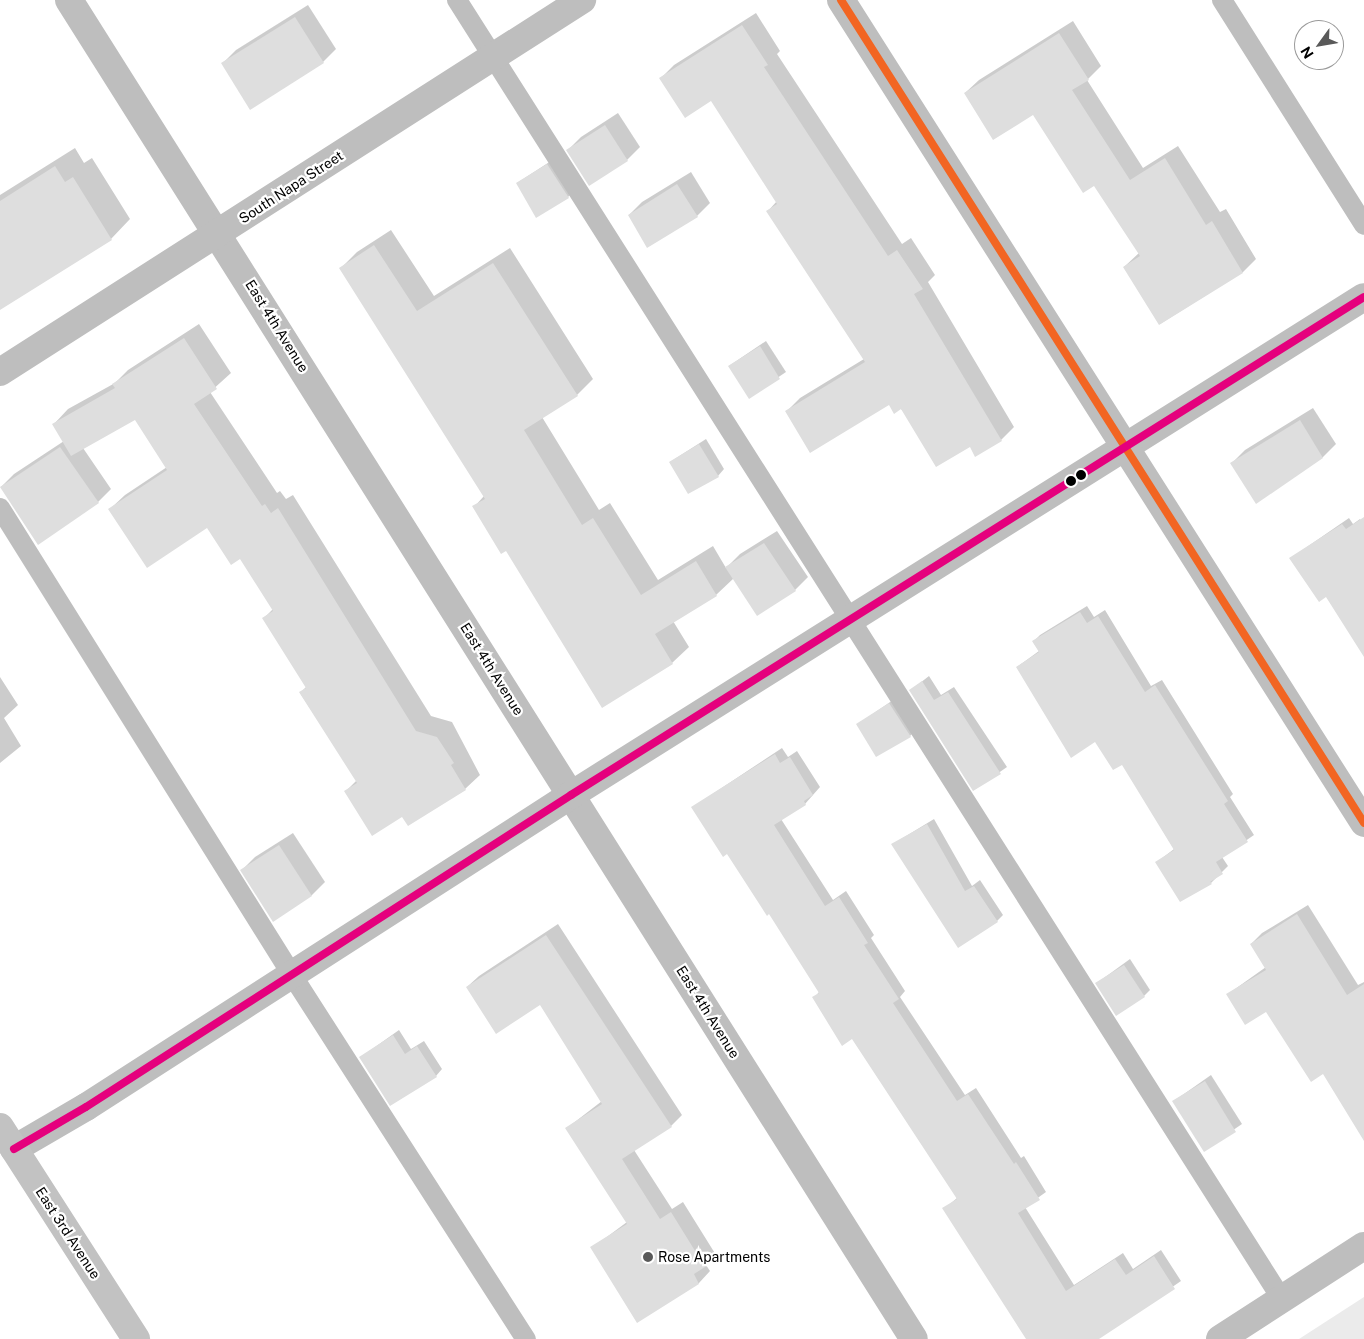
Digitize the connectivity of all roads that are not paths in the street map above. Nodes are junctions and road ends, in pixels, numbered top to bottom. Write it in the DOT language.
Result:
graph roads {
  1 [pos="69,0"];
  2 [pos="457,0"];
  3 [pos="582,0"];
  4 [pos="841,0"];
  5 [pos="1222,0"];
  6 [pos="494,56"];
  7 [pos="1364,225"];
  8 [pos="219,234"];
  9 [pos="1364,297"];
  10 [pos="0,372"];
  11 [pos="1126,444"];
  12 [pos="0,508"];
  13 [pos="849,620"];
  14 [pos="571,795"];
  15 [pos="1364,823"];
  16 [pos="292,975"];
  17 [pos="7,1138"];
  18 [pos="1364,1246"];
  19 [pos="1281,1298"];
  20 [pos="136,1339"];
  21 [pos="526,1339"];
  22 [pos="914,1339"];
  23 [pos="1220,1339"];
  1 -- 8 [label="street, East 4th Avenue"];
  2 -- 6 [label="lane"];
  3 -- 6 [label="street, South Napa Street"];
  4 -- 11 [label="street"];
  5 -- 7 [label="lane"];
  6 -- 8 [label="street, South Napa Street"];
  6 -- 13 [label="lane"];
  8 -- 10 [label="street, South Napa Street"];
  8 -- 14 [label="street, East 4th Avenue"];
  9 -- 11 [label="street"];
  11 -- 13 [label="street"];
  11 -- 15 [label="street"];
  12 -- 16 [label="lane"];
  13 -- 14 [label="street"];
  13 -- 19 [label="lane"];
  14 -- 16 [label="street"];
  14 -- 22 [label="street, East 4th Avenue"];
  16 -- 17 [label="street"];
  16 -- 21 [label="lane"];
  17 -- 20 [label="main road, East 3rd Avenue"];
  18 -- 19 [label="street"];
  19 -- 23 [label="street"];
}
